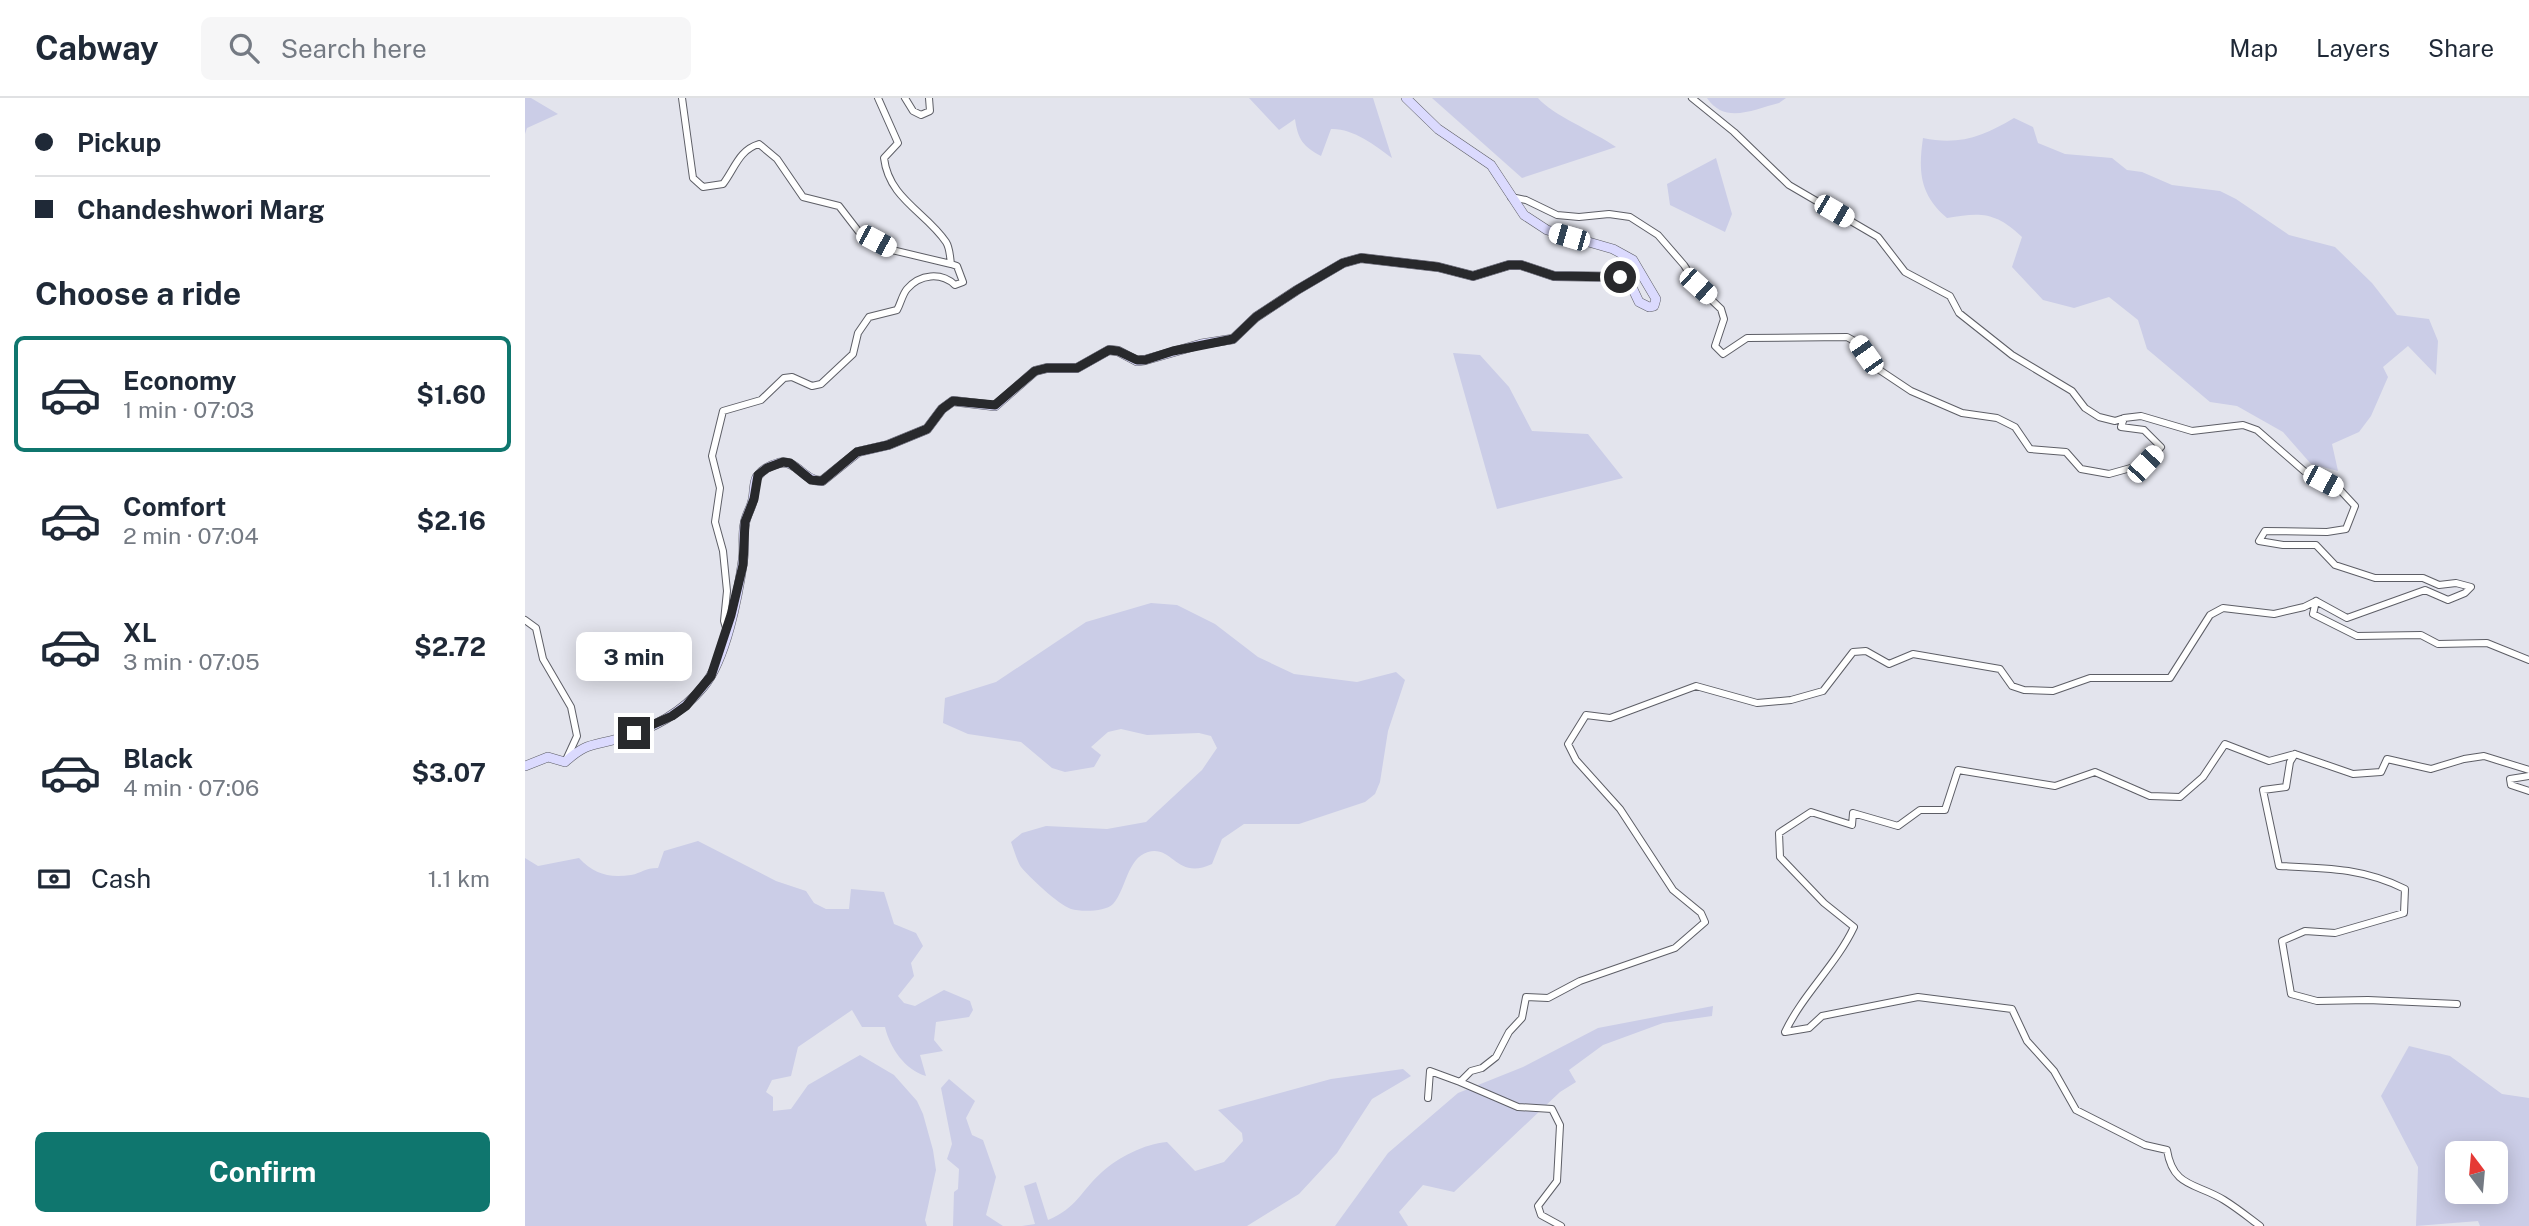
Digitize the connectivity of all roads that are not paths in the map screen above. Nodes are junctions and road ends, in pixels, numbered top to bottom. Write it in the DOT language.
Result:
graph roads {
  1 [pos="682,98"];
  2 [pos="878,98"];
  3 [pos="905,98"];
  4 [pos="929,98"];
  5 [pos="1406,98"];
  6 [pos="1692,98"];
  7 [pos="1510,196"];
  8 [pos="951,264"];
  9 [pos="2124,418"];
  10 [pos="2316,601"];
  11 [pos="525,620"];
  12 [pos="727,631"];
  13 [pos="2529,660"];
  14 [pos="2295,754"];
  15 [pos="565,762"];
  16 [pos="525,766"];
  17 [pos="2529,770"];
  18 [pos="2529,776"];
  19 [pos="2529,791"];
  20 [pos="2457,1004"];
  21 [pos="1460,1082"];
  22 [pos="1428,1098"];
  23 [pos="1561,1226"];
  24 [pos="2260,1226"];
  1 -- 8 [label="street"];
  2 -- 8 [label="street"];
  3 -- 4 [label="street"];
  5 -- 7 [label="main road"];
  6 -- 9 [label="street"];
  7 -- 9 [label="street"];
  7 -- 12 [label="main road"];
  8 -- 12 [label="street"];
  9 -- 10 [label="street"];
  10 -- 13 [label="street"];
  10 -- 21 [label="street"];
  11 -- 15 [label="street"];
  12 -- 15 [label="main road"];
  14 -- 17 [label="street"];
  14 -- 20 [label="street"];
  14 -- 24 [label="street"];
  15 -- 16 [label="main road"];
  18 -- 19 [label="street"];
  21 -- 22 [label="street"];
  21 -- 23 [label="street"];
}
